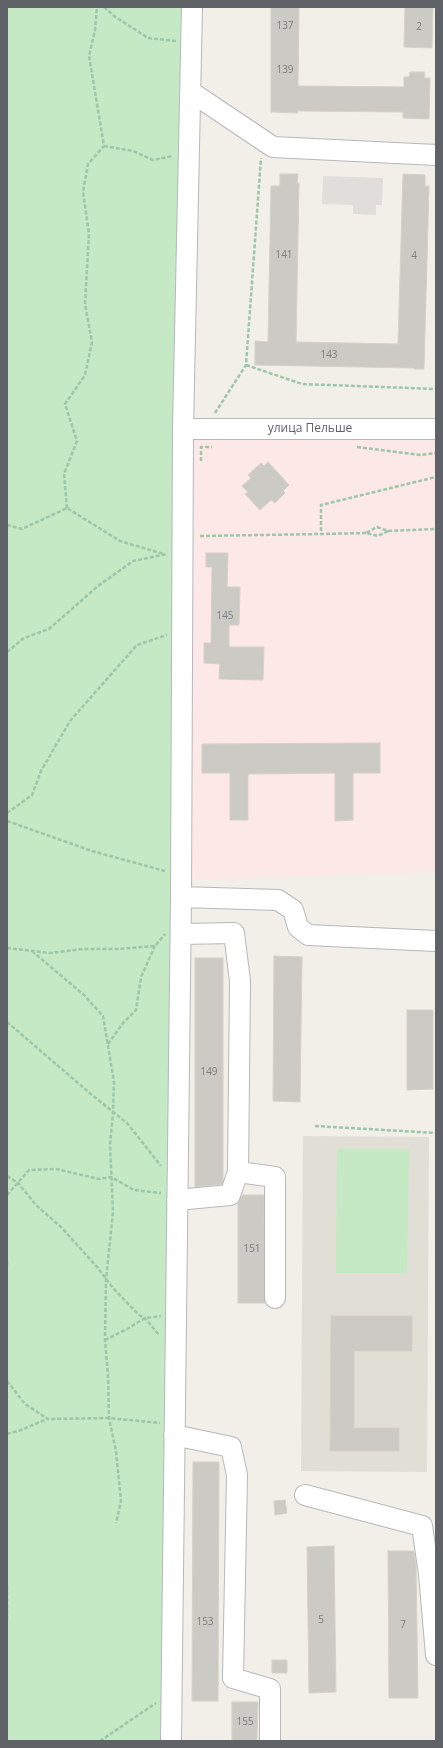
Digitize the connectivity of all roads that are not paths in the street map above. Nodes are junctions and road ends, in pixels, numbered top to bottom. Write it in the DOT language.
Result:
graph roads {
  1 [pos="192,7"];
  2 [pos="191,92"];
  3 [pos="436,155"];
  4 [pos="183,429"];
  5 [pos="436,429"];
  6 [pos="181,897"];
  7 [pos="180,934"];
  8 [pos="436,941"];
  9 [pos="238,1172"];
  10 [pos="177,1194"];
  11 [pos="275,1298"];
  12 [pos="174,1430"];
  13 [pos="305,1495"];
  14 [pos="436,1655"];
  15 [pos="171,1741"];
  16 [pos="270,1741"];
  1 -- 2 [label="street"];
  2 -- 3 [label="street"];
  2 -- 4 [label="street"];
  4 -- 5 [label="street, улица Пельше"];
  4 -- 6 [label="street"];
  6 -- 7 [label="street"];
  6 -- 8 [label="street"];
  7 -- 9 [label="street"];
  7 -- 10 [label="street"];
  9 -- 10 [label="street"];
  9 -- 11 [label="street"];
  10 -- 12 [label="street"];
  12 -- 15 [label="street"];
  12 -- 16 [label="street"];
  13 -- 14 [label="street"];
}
